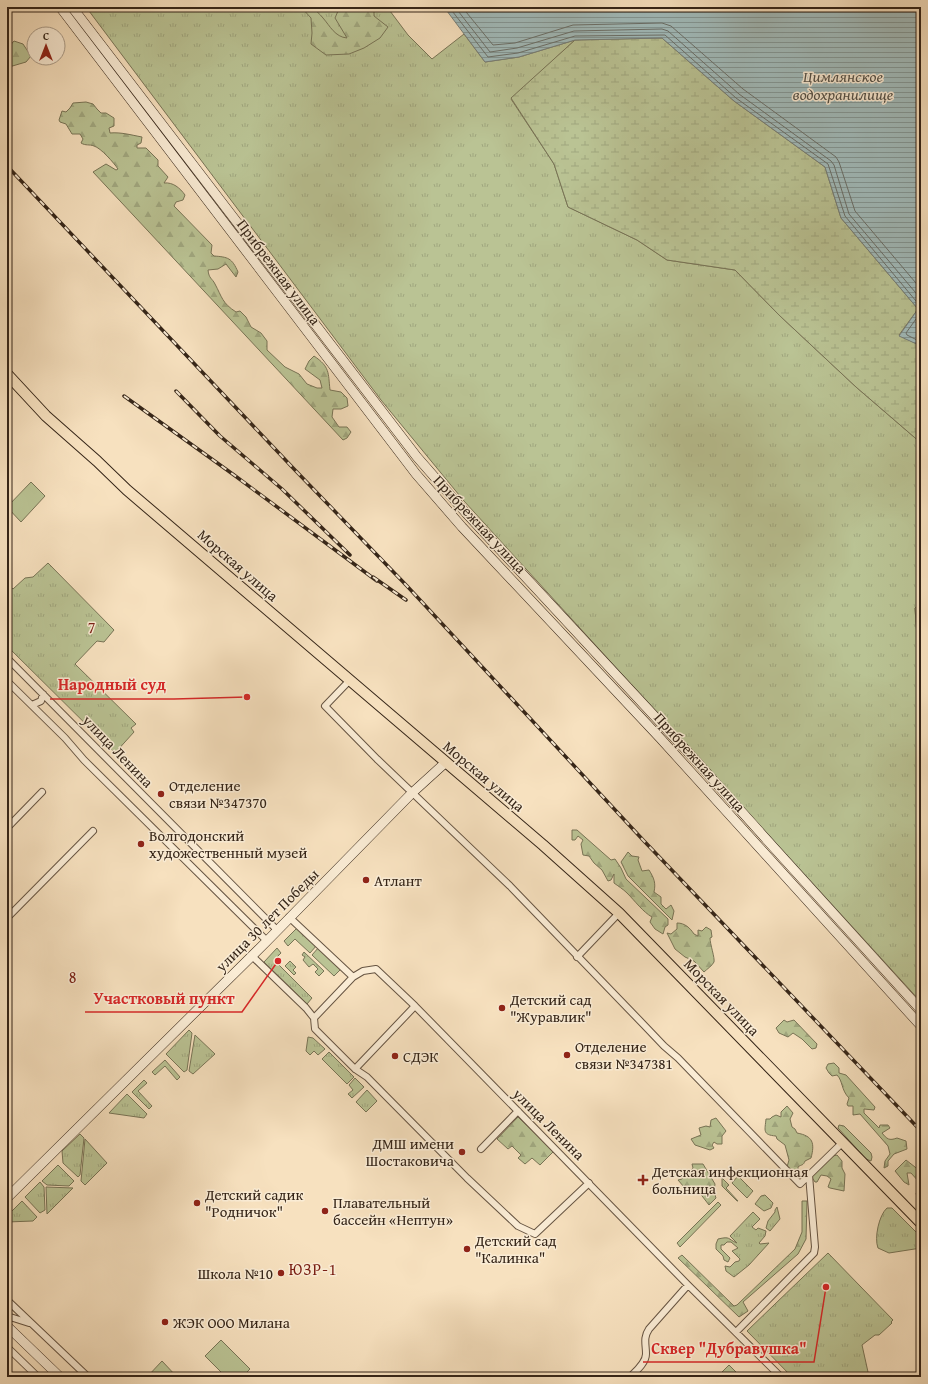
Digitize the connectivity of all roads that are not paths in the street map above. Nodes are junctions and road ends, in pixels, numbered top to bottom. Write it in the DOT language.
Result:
graph roads {
  1 [pos="60,7"];
  2 [pos="72,7"];
  3 [pos="7,374"];
  4 [pos="7,658"];
  5 [pos="350,680"];
  6 [pos="7,681"];
  7 [pos="43,694"];
  8 [pos="32,705"];
  9 [pos="445,763"];
  10 [pos="42,792"];
  11 [pos="412,793"];
  12 [pos="7,828"];
  13 [pos="92,831"];
  14 [pos="619,913"];
  15 [pos="289,917"];
  16 [pos="7,918"];
  17 [pos="277,930"];
  18 [pos="267,941"];
  19 [pos="252,956"];
  20 [pos="578,957"];
  21 [pos="353,977"];
  22 [pos="415,1006"];
  23 [pos="921,1010"];
  24 [pos="314,1018"];
  25 [pos="921,1026"];
  26 [pos="355,1069"];
  27 [pos="518,1111"];
  28 [pos="842,1143"];
  29 [pos="481,1149"];
  30 [pos="809,1175"];
  31 [pos="589,1183"];
  32 [pos="7,1198"];
  33 [pos="921,1223"];
  34 [pos="688,1285"];
  35 [pos="7,1300"];
  36 [pos="7,1316"];
  37 [pos="31,1323"];
  38 [pos="7,1326"];
  39 [pos="736,1332"];
  40 [pos="7,1347"];
  41 [pos="38,1377"];
  42 [pos="60,1377"];
  43 [pos="88,1377"];
  44 [pos="630,1377"];
  45 [pos="781,1377"];
  1 -- 25 [label="main road, Прибрежная улица"];
  2 -- 23 [label="main road, Прибрежная улица"];
  3 -- 5 [label="main road, Морская улица"];
  4 -- 7 [label="street, улица Ленина"];
  5 -- 9 [label="main road, Морская улица"];
  5 -- 11 [label="street"];
  6 -- 8 [label="street, улица Ленина"];
  7 -- 8 [label="street"];
  7 -- 17 [label="street, улица Ленина"];
  8 -- 18 [label="street, улица Ленина"];
  9 -- 11 [label="main road, улица 30 лет Победы"];
  9 -- 14 [label="main road, Морская улица"];
  10 -- 12 [label="street"];
  11 -- 15 [label="main road, улица 30 лет Победы"];
  11 -- 20 [label="street"];
  13 -- 16 [label="street"];
  14 -- 20 [label="street"];
  14 -- 28 [label="main road, Морская улица"];
  15 -- 17 [label="main road, улица 30 лет Победы"];
  15 -- 21 [label="street"];
  17 -- 18 [label="main road, улица 30 лет Победы"];
  18 -- 19 [label="main road, улица 30 лет Победы"];
  19 -- 24 [label="street"];
  19 -- 32 [label="main road, улица 30 лет Победы"];
  20 -- 30 [label="street"];
  21 -- 22 [label="street, улица Ленина"];
  21 -- 24 [label="street"];
  22 -- 26 [label="street"];
  22 -- 27 [label="street, улица Ленина"];
  24 -- 26 [label="street"];
  26 -- 31 [label="street"];
  27 -- 29 [label="street"];
  27 -- 31 [label="street, улица Ленина"];
  28 -- 30 [label="street"];
  28 -- 33 [label="main road, Морская улица"];
  30 -- 39 [label="street"];
  31 -- 34 [label="street, улица Ленина"];
  34 -- 39 [label="street, улица Ленина"];
  34 -- 44 [label="street"];
  35 -- 37 [label="street"];
  36 -- 37 [label="street"];
  37 -- 43 [label="street"];
  38 -- 42 [label="main road"];
  39 -- 45 [label="street, улица Ленина"];
  40 -- 41 [label="street"];
}
